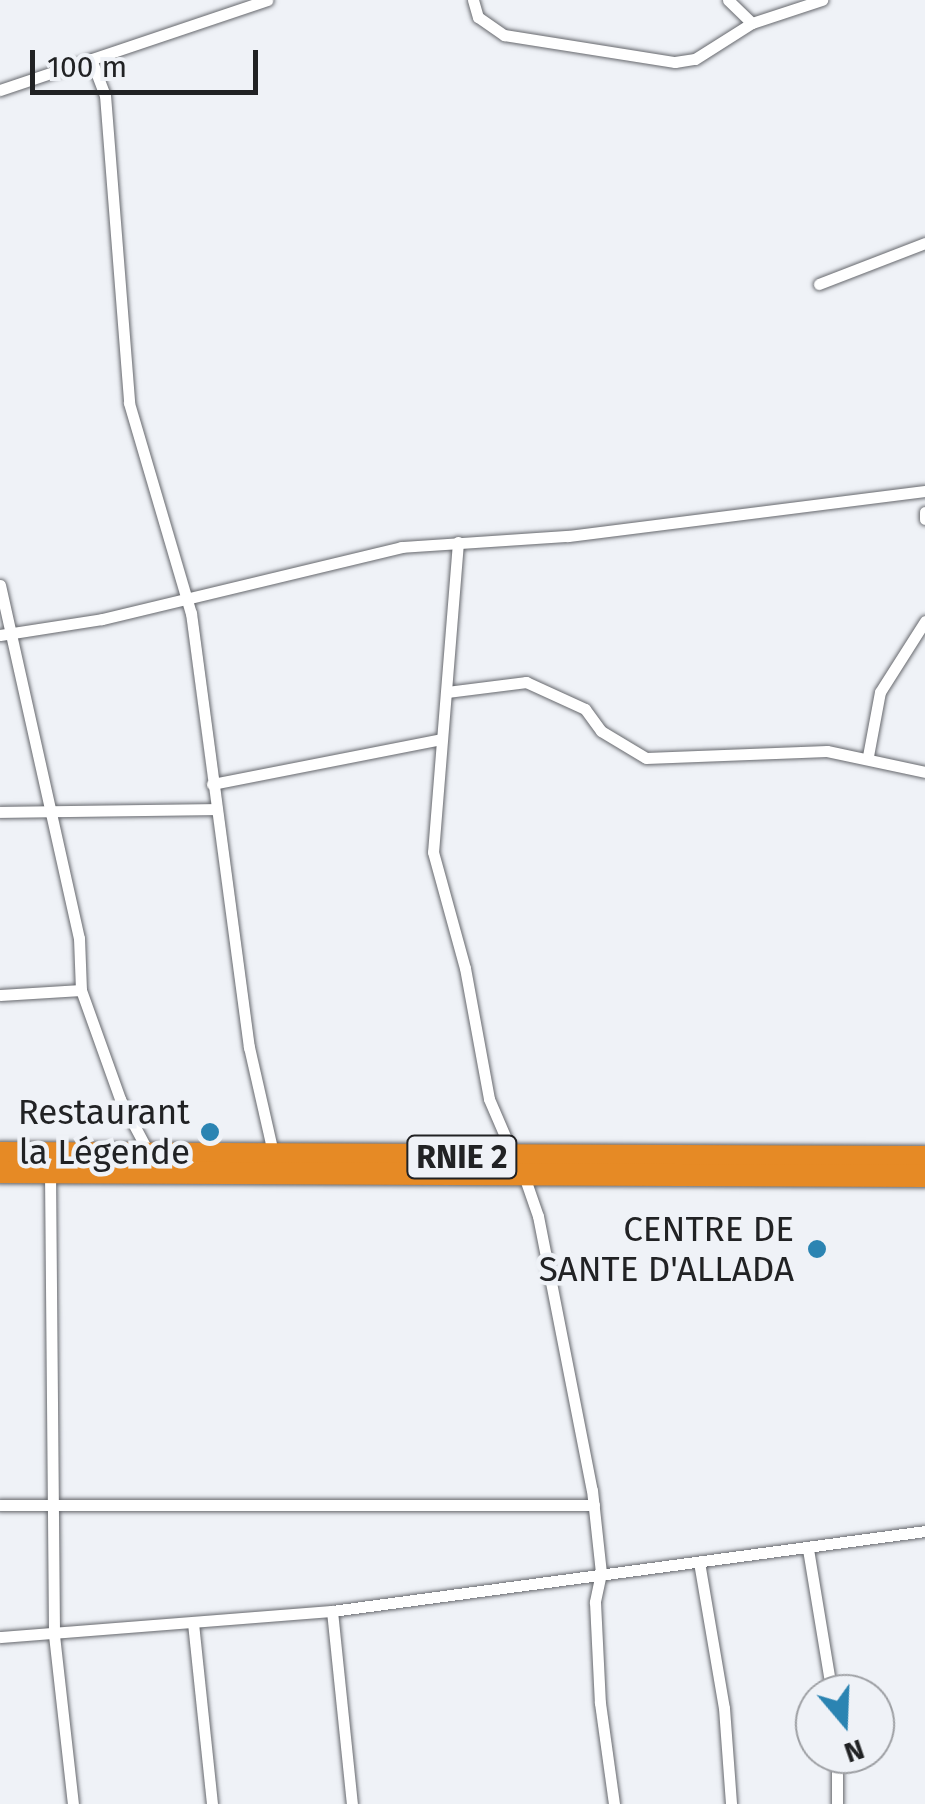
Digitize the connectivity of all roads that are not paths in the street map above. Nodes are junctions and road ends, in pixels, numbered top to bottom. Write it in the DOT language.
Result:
graph roads {
  1 [pos="267,0"];
  2 [pos="473,0"];
  3 [pos="728,0"];
  4 [pos="822,0"];
  5 [pos="752,23"];
  6 [pos="91,58"];
  7 [pos="0,90"];
  8 [pos="925,243"];
  9 [pos="819,284"];
  10 [pos="925,491"];
  11 [pos="458,542"];
  12 [pos="0,585"];
  13 [pos="187,596"];
  14 [pos="925,621"];
  15 [pos="5,635"];
  16 [pos="448,692"];
  17 [pos="441,738"];
  18 [pos="868,756"];
  19 [pos="925,772"];
  20 [pos="212,784"];
  21 [pos="215,809"];
  22 [pos="0,812"];
  23 [pos="50,812"];
  24 [pos="81,990"];
  25 [pos="0,995"];
  26 [pos="0,1153"];
  27 [pos="149,1153"];
  28 [pos="272,1153"];
  29 [pos="925,1158"];
  30 [pos="520,1167"];
  31 [pos="0,1172"];
  32 [pos="50,1172"];
  33 [pos="925,1176"];
  34 [pos="0,1505"];
  35 [pos="594,1505"];
  36 [pos="55,1506"];
  37 [pos="925,1531"];
  38 [pos="808,1548"];
  39 [pos="699,1562"];
  40 [pos="600,1573"];
  41 [pos="332,1611"];
  42 [pos="193,1622"];
  43 [pos="54,1635"];
  44 [pos="0,1637"];
  45 [pos="829,1674"];
  46 [pos="837,1774"];
  47 [pos="73,1804"];
  48 [pos="212,1804"];
  49 [pos="352,1804"];
  50 [pos="614,1804"];
  51 [pos="731,1804"];
  52 [pos="837,1804"];
  1 -- 6 [label="street"];
  2 -- 5 [label="street"];
  3 -- 5 [label="street"];
  4 -- 5 [label="street"];
  6 -- 7 [label="street"];
  6 -- 13 [label="street"];
  8 -- 9 [label="street"];
  10 -- 11 [label="street"];
  11 -- 13 [label="street"];
  11 -- 16 [label="street"];
  12 -- 15 [label="street"];
  13 -- 15 [label="street"];
  13 -- 20 [label="street"];
  14 -- 18 [label="street"];
  15 -- 23 [label="street"];
  16 -- 17 [label="street"];
  16 -- 18 [label="street"];
  17 -- 20 [label="street"];
  17 -- 30 [label="street"];
  18 -- 19 [label="street"];
  20 -- 21 [label="street"];
  21 -- 23 [label="street"];
  21 -- 28 [label="street"];
  22 -- 23 [label="street"];
  23 -- 24 [label="street"];
  24 -- 25 [label="street"];
  24 -- 27 [label="street"];
  26 -- 27 [label="highway, RNIE 2 / RNIE 2"];
  27 -- 28 [label="highway, RNIE 2 / RNIE 2"];
  28 -- 30 [label="highway, RNIE 2 / RNIE 2"];
  29 -- 30 [label="highway, RNIE 2 / RNIE 2"];
  30 -- 32 [label="highway, RNIE 2 / RNIE 2"];
  30 -- 33 [label="highway, RNIE 2 / RNIE 2"];
  30 -- 35 [label="street"];
  31 -- 32 [label="highway, RNIE 2 / RNIE 2"];
  32 -- 36 [label="street"];
  34 -- 36 [label="street"];
  35 -- 36 [label="street"];
  35 -- 40 [label="street"];
  36 -- 43 [label="street"];
  37 -- 38 [label="street"];
  38 -- 39 [label="street"];
  38 -- 45 [label="street"];
  39 -- 40 [label="street"];
  39 -- 51 [label="street"];
  40 -- 41 [label="street"];
  40 -- 50 [label="street"];
  41 -- 42 [label="street"];
  41 -- 49 [label="street"];
  42 -- 43 [label="street"];
  42 -- 48 [label="street"];
  43 -- 44 [label="street"];
  43 -- 47 [label="street"];
  46 -- 52 [label="street"];
}
